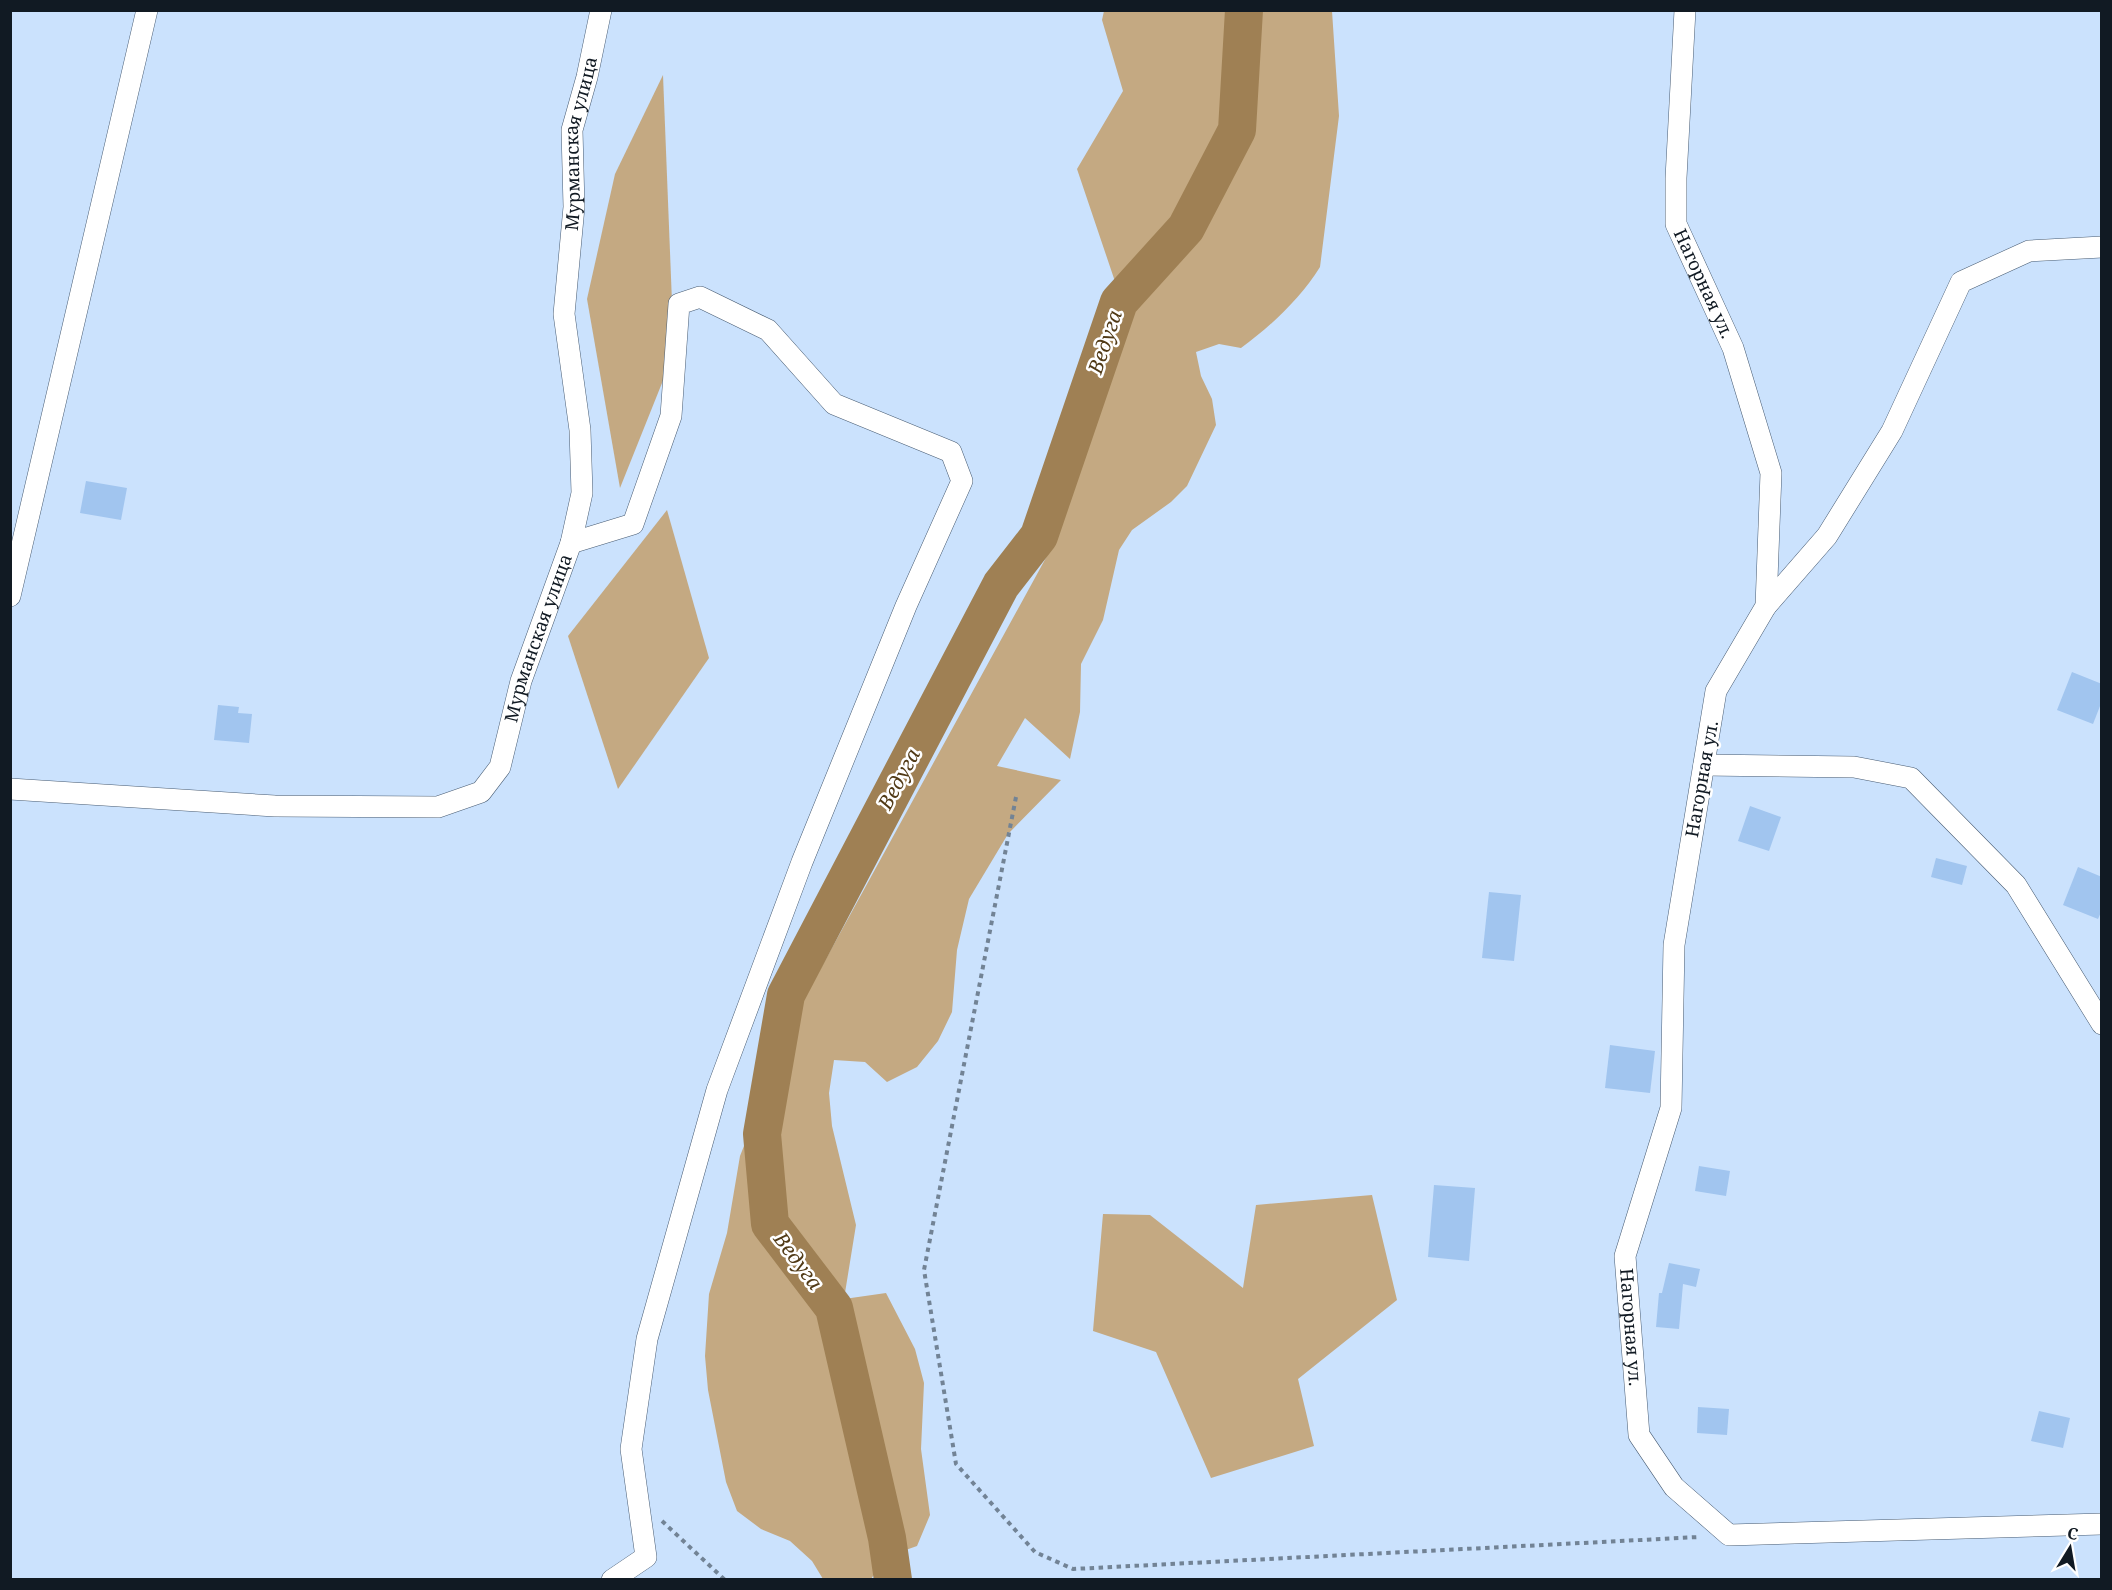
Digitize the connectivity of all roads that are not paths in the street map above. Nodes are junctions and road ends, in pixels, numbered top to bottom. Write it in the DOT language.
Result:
graph roads {
  1 [pos="147,10"];
  2 [pos="601,10"];
  3 [pos="1685,10"];
  4 [pos="2102,247"];
  5 [pos="571,543"];
  6 [pos="10,596"];
  7 [pos="1766,606"];
  8 [pos="1704,765"];
  9 [pos="10,789"];
  10 [pos="2102,1024"];
  11 [pos="2102,1524"];
  12 [pos="612,1580"];
  1 -- 6 [label="street"];
  2 -- 5 [label="street, Мурманская улица"];
  3 -- 7 [label="street, Нагорная ул."];
  4 -- 7 [label="street"];
  5 -- 9 [label="street, Мурманская улица"];
  5 -- 12 [label="street"];
  7 -- 8 [label="street, Нагорная ул."];
  8 -- 10 [label="street"];
  8 -- 11 [label="street, Нагорная ул."];
}
